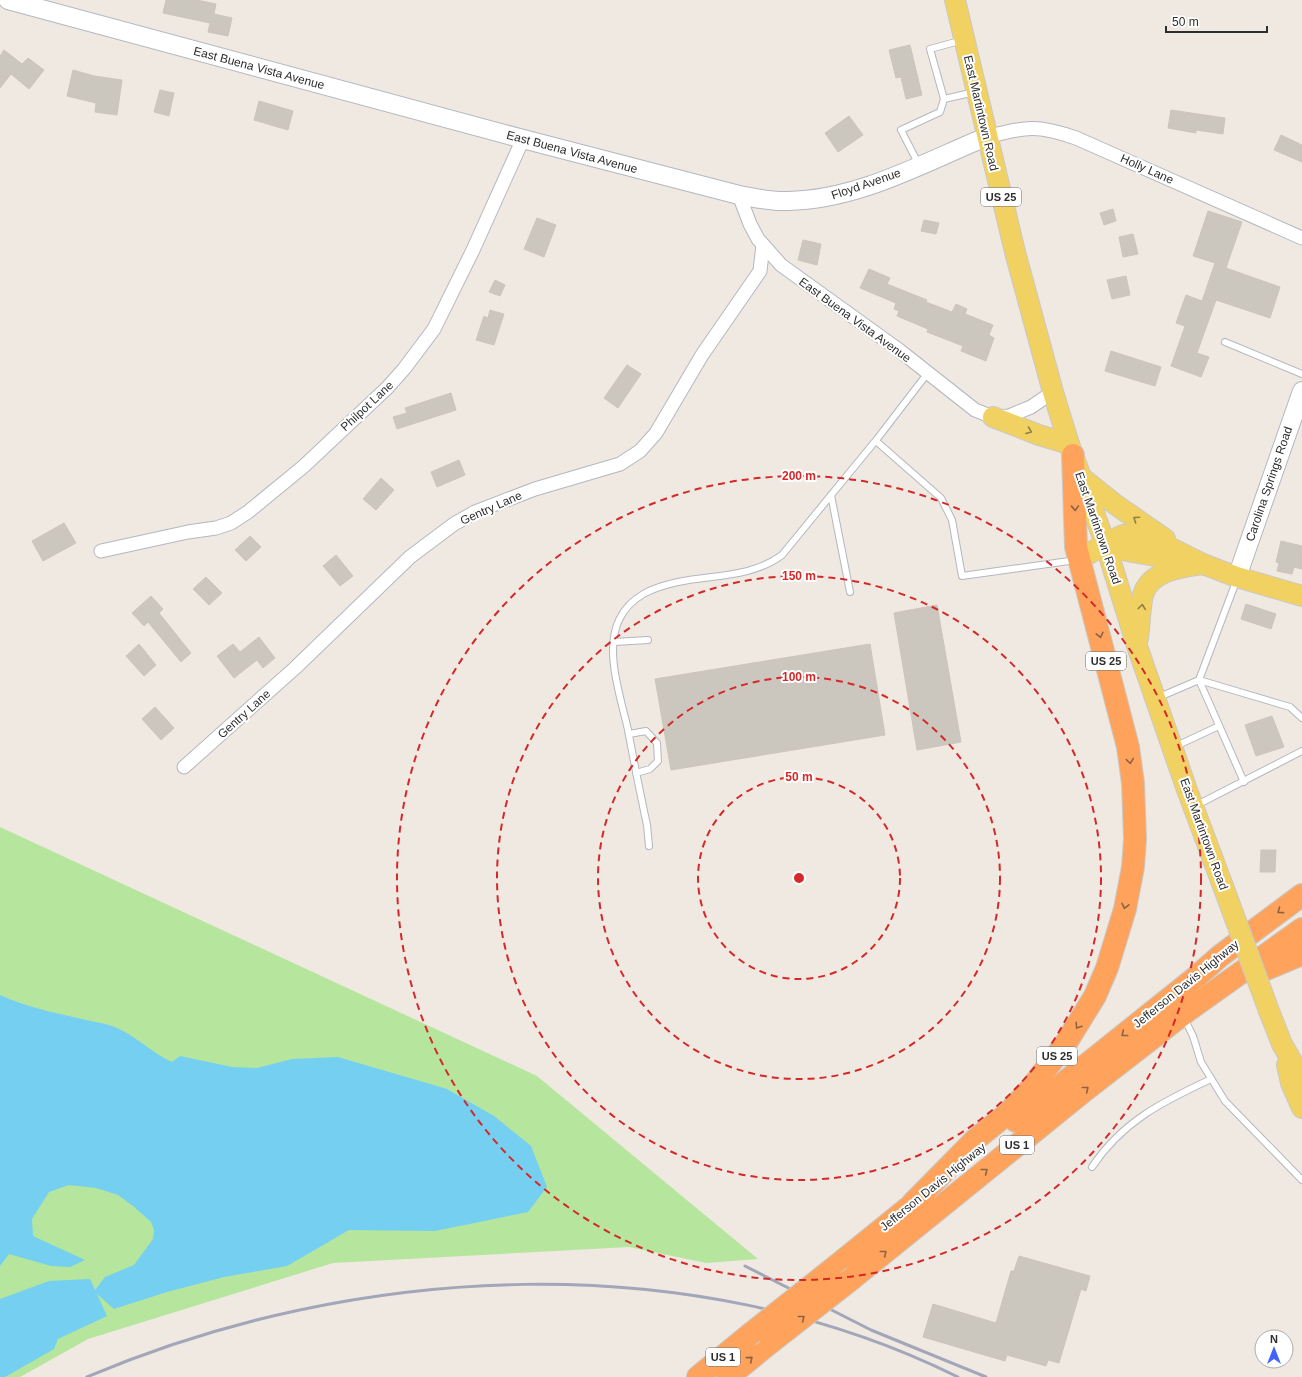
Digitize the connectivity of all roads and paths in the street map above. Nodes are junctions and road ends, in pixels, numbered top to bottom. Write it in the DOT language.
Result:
graph roads {
  1 [pos="8,0"];
  2 [pos="955,0"];
  3 [pos="964,39"];
  4 [pos="976,92"];
  5 [pos="944,100"];
  6 [pos="986,136"];
  7 [pos="523,139"];
  8 [pos="919,165"];
  9 [pos="739,195"];
  10 [pos="1302,238"];
  11 [pos="763,245"];
  12 [pos="1225,342"];
  13 [pos="927,374"];
  14 [pos="1302,374"];
  15 [pos="1053,392"];
  16 [pos="1301,399"];
  17 [pos="993,417"];
  18 [pos="876,441"];
  19 [pos="1071,450"];
  20 [pos="1081,477"];
  21 [pos="831,495"];
  22 [pos="1105,542"];
  23 [pos="101,550"];
  24 [pos="1080,560"];
  25 [pos="1203,564"];
  26 [pos="1238,577"];
  27 [pos="850,592"];
  28 [pos="1302,596"];
  29 [pos="648,640"];
  30 [pos="614,642"];
  31 [pos="1137,646"];
  32 [pos="1199,680"];
  33 [pos="1156,698"];
  34 [pos="1302,718"];
  35 [pos="1219,726"];
  36 [pos="629,734"];
  37 [pos="1172,747"];
  38 [pos="1302,751"];
  39 [pos="184,767"];
  40 [pos="636,773"];
  41 [pos="1244,782"];
  42 [pos="1193,807"];
  43 [pos="649,846"];
  44 [pos="1302,895"];
  45 [pos="1302,929"];
  46 [pos="1302,954"];
  47 [pos="1185,1013"];
  48 [pos="1282,1044"];
  49 [pos="1211,1078"];
  50 [pos="1302,1079"];
  51 [pos="1302,1108"];
  52 [pos="1092,1167"];
  53 [pos="1302,1180"];
  54 [pos="913,1203"];
  55 [pos="698,1377"];
  56 [pos="728,1377"];
  1 -- 7 [label="main road, East Buena Vista Avenue"];
  2 -- 3 [label="main road, East Martintown Road / US 25"];
  3 -- 4 [label="main road, East Martintown Road / US 25"];
  3 -- 5 [label="lane"];
  4 -- 5 [label="lane"];
  4 -- 6 [label="main road, East Martintown Road / US 25"];
  5 -- 8 [label="lane"];
  6 -- 8 [label="main road, Floyd Avenue"];
  6 -- 10 [label="street, Holly Lane"];
  6 -- 15 [label="main road, East Martintown Road / US 25"];
  7 -- 9 [label="main road, East Buena Vista Avenue"];
  7 -- 23 [label="street, Philpot Lane"];
  8 -- 9 [label="main road, Floyd Avenue"];
  9 -- 11 [label="street, East Buena Vista Avenue"];
  11 -- 13 [label="street, East Buena Vista Avenue"];
  11 -- 39 [label="street, Gentry Lane"];
  12 -- 14 [label="lane"];
  13 -- 17 [label="street, East Buena Vista Avenue"];
  13 -- 18 [label="lane"];
  15 -- 17 [label="street, East Buena Vista Avenue"];
  15 -- 19 [label="main road, East Martintown Road / US 25"];
  16 -- 26 [label="main road, Carolina Springs Road"];
  17 -- 19 [label="main road, one-way"];
  18 -- 21 [label="lane"];
  18 -- 24 [label="lane"];
  19 -- 20 [label="main road, East Martintown Road / US 25"];
  19 -- 24 [label="highway, US 25, one-way"];
  20 -- 22 [label="main road, East Martintown Road / US 25"];
  25 -- 20 [label="main road, one-way"];
  21 -- 27 [label="lane"];
  21 -- 30 [label="lane"];
  22 -- 24 [label="main road"];
  22 -- 25 [label="main road"];
  22 -- 31 [label="main road, East Martintown Road / US 25"];
  24 -- 54 [label="highway, US 25, one-way"];
  25 -- 26 [label="main road"];
  31 -- 25 [label="main road, one-way"];
  26 -- 28 [label="main road"];
  26 -- 32 [label="lane"];
  29 -- 30 [label="lane"];
  30 -- 36 [label="lane"];
  31 -- 33 [label="main road, East Martintown Road / US 25"];
  32 -- 33 [label="lane"];
  32 -- 34 [label="lane"];
  32 -- 35 [label="lane"];
  33 -- 37 [label="main road, East Martintown Road / US 25"];
  35 -- 37 [label="lane"];
  35 -- 41 [label="lane"];
  36 -- 40 [label="lane"];
  36 -- 40 [label="lane"];
  37 -- 42 [label="main road, East Martintown Road / US 25"];
  38 -- 41 [label="lane"];
  40 -- 43 [label="lane"];
  41 -- 42 [label="lane"];
  42 -- 48 [label="main road, East Martintown Road / US 25, bridge"];
  44 -- 54 [label="highway, Jefferson Davis Highway / US 1, one-way"];
  45 -- 47 [label="highway, Jefferson Davis Highway / US 1"];
  46 -- 47 [label="highway"];
  47 -- 49 [label="lane"];
  56 -- 47 [label="highway, Jefferson Davis Highway / US 1, one-way, bridge"];
  48 -- 50 [label="main road, East Martintown Road / US 25"];
  48 -- 51 [label="main road, East Martintown Road"];
  49 -- 52 [label="lane"];
  49 -- 53 [label="lane"];
  54 -- 55 [label="highway, Jefferson Davis Highway / US 1, bridge"];
}
